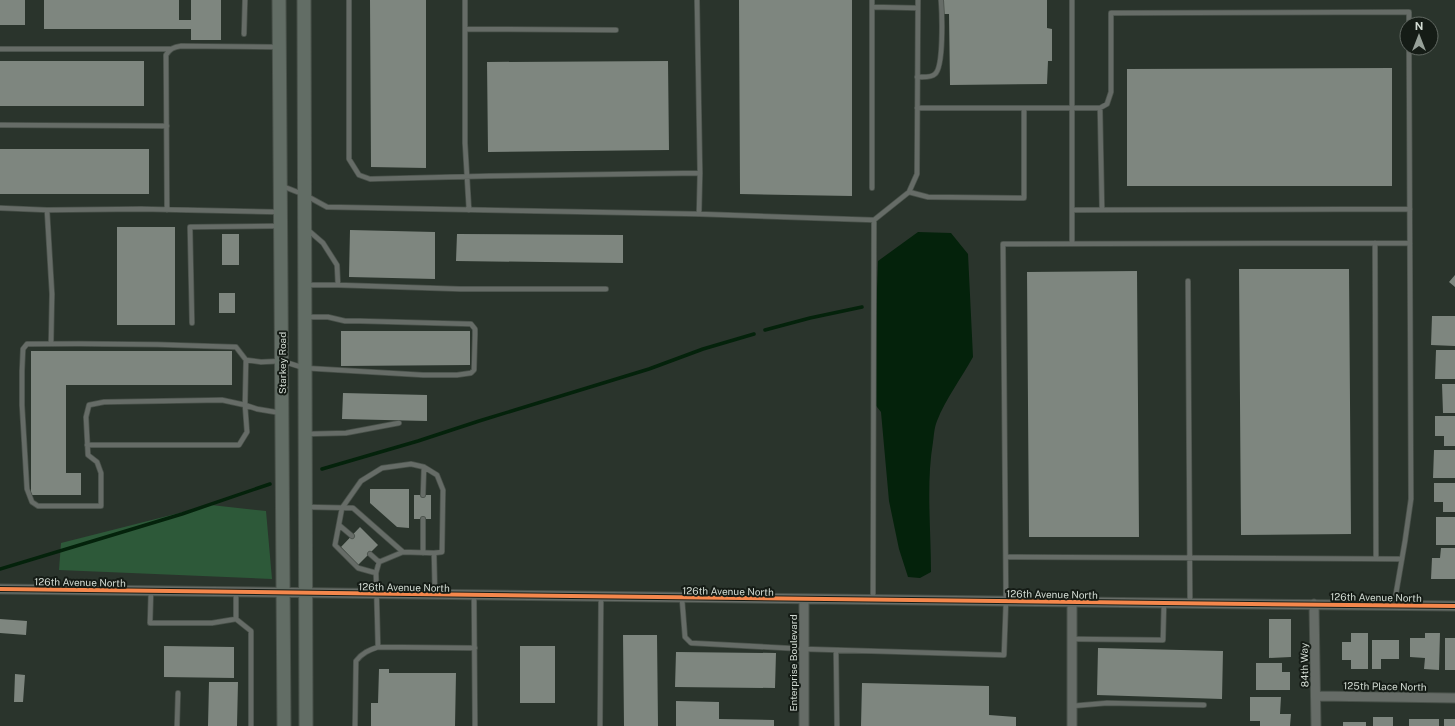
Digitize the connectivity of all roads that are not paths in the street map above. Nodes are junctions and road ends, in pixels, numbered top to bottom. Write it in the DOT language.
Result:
graph roads {
  1 [pos="245,0"];
  2 [pos="279,0"];
  3 [pos="304,0"];
  4 [pos="349,0"];
  5 [pos="465,0"];
  6 [pos="697,0"];
  7 [pos="872,0"];
  8 [pos="918,0"];
  9 [pos="941,0"];
  10 [pos="1072,0"];
  11 [pos="872,7"];
  12 [pos="918,8"];
  13 [pos="1409,16"];
  14 [pos="465,29"];
  15 [pos="616,30"];
  16 [pos="244,34"];
  17 [pos="279,47"];
  18 [pos="0,49"];
  19 [pos="170,49"];
  20 [pos="1409,56"];
  21 [pos="917,77"];
  22 [pos="917,108"];
  23 [pos="1024,108"];
  24 [pos="1072,108"];
  25 [pos="1100,108"];
  26 [pos="0,124"];
  27 [pos="168,126"];
  28 [pos="700,173"];
  29 [pos="467,177"];
  30 [pos="280,185"];
  31 [pos="872,188"];
  32 [pos="909,192"];
  33 [pos="305,195"];
  34 [pos="0,208"];
  35 [pos="1410,209"];
  36 [pos="47,210"];
  37 [pos="168,210"];
  38 [pos="469,210"];
  39 [pos="1072,210"];
  40 [pos="1102,210"];
  41 [pos="281,212"];
  42 [pos="699,214"];
  43 [pos="874,220"];
  44 [pos="281,226"];
  45 [pos="305,228"];
  46 [pos="1375,243"];
  47 [pos="1410,243"];
  48 [pos="1072,244"];
  49 [pos="1188,281"];
  50 [pos="305,285"];
  51 [pos="338,285"];
  52 [pos="606,289"];
  53 [pos="305,317"];
  54 [pos="192,323"];
  55 [pos="51,344"];
  56 [pos="246,360"];
  57 [pos="282,361"];
  58 [pos="304,368"];
  59 [pos="245,405"];
  60 [pos="282,414"];
  61 [pos="399,423"];
  62 [pos="305,434"];
  63 [pos="87,445"];
  64 [pos="424,467"];
  65 [pos="423,495"];
  66 [pos="305,507"];
  67 [pos="342,508"];
  68 [pos="423,519"];
  69 [pos="339,525"];
  70 [pos="352,536"];
  71 [pos="403,552"];
  72 [pos="423,553"];
  73 [pos="434,553"];
  74 [pos="370,554"];
  75 [pos="1006,557"];
  76 [pos="1190,558"];
  77 [pos="1376,559"];
  78 [pos="1402,559"];
  79 [pos="380,562"];
  80 [pos="376,573"];
  81 [pos="0,589"];
  82 [pos="151,591"];
  83 [pos="236,592"];
  84 [pos="284,593"];
  85 [pos="305,594"];
  86 [pos="377,595"];
  87 [pos="435,595"];
  88 [pos="474,596"];
  89 [pos="601,598"];
  90 [pos="682,599"];
  91 [pos="804,600"];
  92 [pos="873,600"];
  93 [pos="1006,601"];
  94 [pos="1072,602"];
  95 [pos="1164,603"];
  96 [pos="1190,603"];
  97 [pos="1314,604"];
  98 [pos="1394,605"];
  99 [pos="1455,606"];
  100 [pos="236,618"];
  101 [pos="1072,639"];
  102 [pos="378,647"];
  103 [pos="475,648"];
  104 [pos="804,649"];
  105 [pos="836,650"];
  106 [pos="178,693"];
  107 [pos="1316,696"];
  108 [pos="1455,698"];
  109 [pos="1204,705"];
  110 [pos="1072,706"];
  111 [pos="177,726"];
  112 [pos="251,726"];
  113 [pos="284,726"];
  114 [pos="306,726"];
  115 [pos="355,726"];
  116 [pos="475,726"];
  117 [pos="600,726"];
  118 [pos="804,726"];
  119 [pos="837,726"];
  120 [pos="1072,726"];
  121 [pos="1316,726"];
  1 -- 16 [label="lane"];
  2 -- 17 [label="main road, Starkey Road"];
  3 -- 33 [label="main road"];
  4 -- 29 [label="lane"];
  5 -- 14 [label="lane"];
  6 -- 28 [label="lane"];
  7 -- 11 [label="lane"];
  8 -- 12 [label="lane"];
  9 -- 21 [label="lane"];
  10 -- 24 [label="lane"];
  11 -- 12 [label="lane"];
  11 -- 31 [label="lane"];
  12 -- 21 [label="lane"];
  13 -- 25 [label="lane"];
  14 -- 15 [label="lane"];
  14 -- 29 [label="lane"];
  17 -- 19 [label="lane"];
  17 -- 30 [label="main road, Starkey Road"];
  18 -- 19 [label="lane"];
  19 -- 27 [label="lane"];
  20 -- 35 [label="lane"];
  21 -- 22 [label="lane"];
  22 -- 23 [label="lane"];
  22 -- 32 [label="lane"];
  23 -- 24 [label="lane"];
  23 -- 32 [label="lane"];
  24 -- 25 [label="lane"];
  24 -- 39 [label="lane"];
  25 -- 40 [label="lane"];
  26 -- 27 [label="lane"];
  27 -- 37 [label="lane"];
  28 -- 29 [label="lane"];
  28 -- 42 [label="lane"];
  29 -- 38 [label="lane"];
  30 -- 33 [label="lane"];
  30 -- 41 [label="main road, Starkey Road"];
  32 -- 43 [label="lane"];
  33 -- 38 [label="lane"];
  33 -- 45 [label="main road"];
  34 -- 36 [label="lane"];
  35 -- 40 [label="lane"];
  35 -- 47 [label="lane"];
  36 -- 37 [label="lane"];
  36 -- 55 [label="lane"];
  37 -- 41 [label="lane"];
  38 -- 42 [label="lane"];
  39 -- 40 [label="lane"];
  39 -- 48 [label="lane"];
  41 -- 44 [label="main road, Starkey Road"];
  42 -- 43 [label="lane"];
  43 -- 92 [label="lane"];
  44 -- 54 [label="lane"];
  44 -- 57 [label="main road, Starkey Road"];
  45 -- 50 [label="main road"];
  45 -- 51 [label="lane"];
  46 -- 47 [label="lane"];
  46 -- 48 [label="lane"];
  46 -- 77 [label="lane"];
  47 -- 78 [label="lane"];
  48 -- 75 [label="lane"];
  49 -- 76 [label="lane"];
  50 -- 51 [label="lane"];
  50 -- 53 [label="main road"];
  51 -- 52 [label="lane"];
  53 -- 58 [label="main road"];
  53 -- 58 [label="lane"];
  55 -- 56 [label="lane"];
  55 -- 63 [label="lane"];
  56 -- 57 [label="lane"];
  56 -- 59 [label="lane"];
  57 -- 58 [label="lane"];
  57 -- 60 [label="main road, Starkey Road"];
  58 -- 62 [label="main road"];
  59 -- 60 [label="lane"];
  59 -- 63 [label="lane"];
  59 -- 63 [label="lane"];
  60 -- 84 [label="main road, Starkey Road"];
  61 -- 62 [label="lane"];
  62 -- 66 [label="main road"];
  64 -- 65 [label="lane"];
  64 -- 67 [label="lane"];
  64 -- 73 [label="lane"];
  66 -- 67 [label="lane"];
  66 -- 85 [label="main road"];
  67 -- 69 [label="lane"];
  67 -- 71 [label="lane"];
  68 -- 72 [label="lane"];
  69 -- 70 [label="lane"];
  69 -- 80 [label="lane"];
  71 -- 72 [label="lane"];
  71 -- 79 [label="lane"];
  72 -- 73 [label="lane"];
  73 -- 87 [label="lane"];
  74 -- 79 [label="lane"];
  75 -- 76 [label="lane"];
  75 -- 93 [label="lane"];
  76 -- 77 [label="lane"];
  76 -- 96 [label="lane"];
  77 -- 78 [label="lane"];
  78 -- 98 [label="lane"];
  79 -- 80 [label="lane"];
  80 -- 86 [label="lane"];
  81 -- 82 [label="street, 126th Avenue North"];
  82 -- 83 [label="street, 126th Avenue North"];
  82 -- 100 [label="lane"];
  83 -- 84 [label="street, 126th Avenue North"];
  83 -- 100 [label="lane"];
  84 -- 85 [label="street, 126th Avenue North"];
  84 -- 113 [label="main road, Starkey Road"];
  85 -- 86 [label="street, 126th Avenue North"];
  85 -- 114 [label="main road"];
  86 -- 87 [label="street, 126th Avenue North"];
  86 -- 102 [label="lane"];
  87 -- 88 [label="street, 126th Avenue North"];
  88 -- 89 [label="street, 126th Avenue North"];
  88 -- 103 [label="lane"];
  89 -- 90 [label="street, 126th Avenue North"];
  89 -- 117 [label="lane"];
  90 -- 91 [label="street, 126th Avenue North"];
  90 -- 104 [label="lane"];
  91 -- 92 [label="street, 126th Avenue North"];
  91 -- 104 [label="street, Enterprise Boulevard"];
  92 -- 93 [label="street, 126th Avenue North"];
  93 -- 94 [label="street, 126th Avenue North"];
  93 -- 105 [label="lane"];
  94 -- 95 [label="street, 126th Avenue North"];
  94 -- 101 [label="street"];
  95 -- 96 [label="street, 126th Avenue North"];
  95 -- 101 [label="lane"];
  96 -- 97 [label="street, 126th Avenue North"];
  97 -- 98 [label="street, 126th Avenue North"];
  97 -- 107 [label="street, 84th Way"];
  98 -- 99 [label="street, 126th Avenue North"];
  100 -- 112 [label="lane"];
  101 -- 110 [label="street"];
  102 -- 103 [label="lane"];
  102 -- 115 [label="lane"];
  103 -- 116 [label="lane"];
  104 -- 105 [label="lane"];
  104 -- 118 [label="street, Enterprise Boulevard"];
  105 -- 119 [label="lane"];
  106 -- 111 [label="lane"];
  107 -- 108 [label="street, 125th Place North"];
  107 -- 121 [label="street, 84th Way"];
  109 -- 110 [label="lane"];
  110 -- 120 [label="street"];
}
